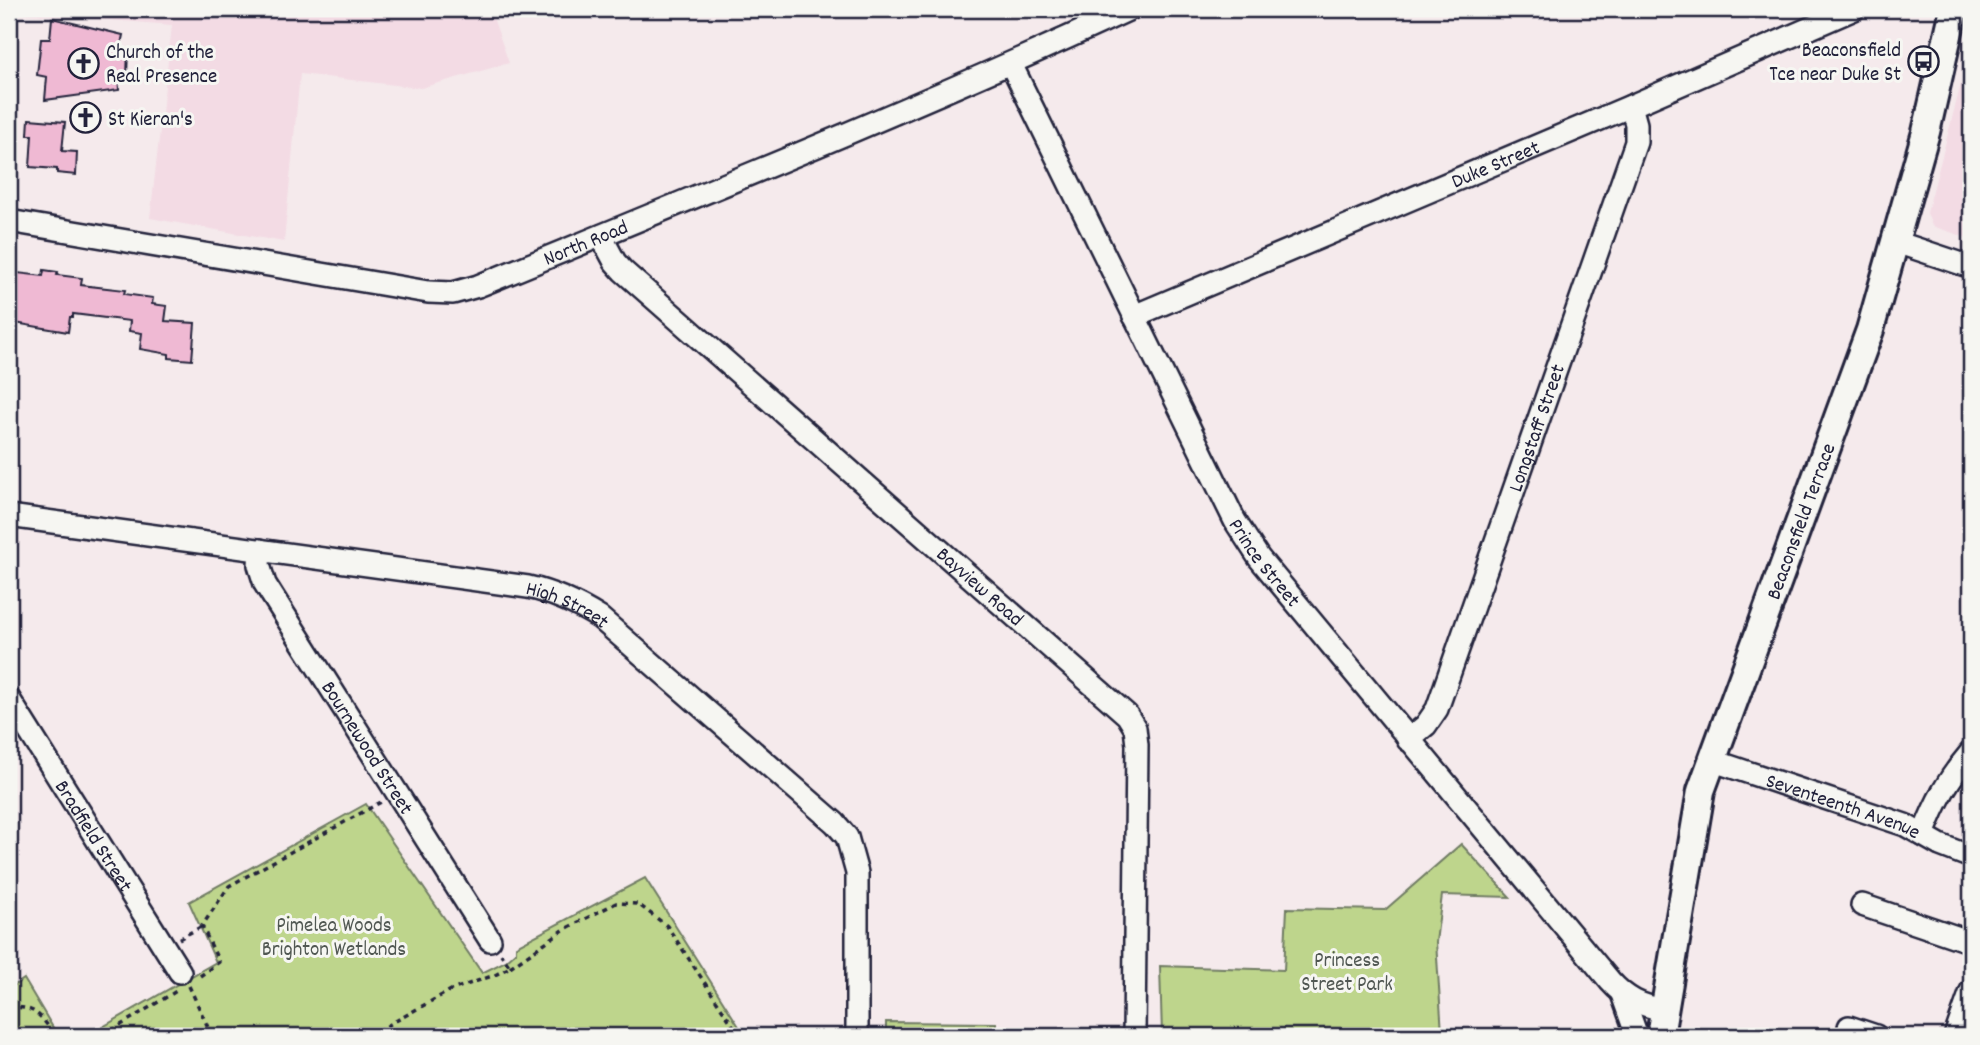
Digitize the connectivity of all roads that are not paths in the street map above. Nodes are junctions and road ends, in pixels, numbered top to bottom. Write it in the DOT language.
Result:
graph roads {
  1 [pos="1130,9"];
  2 [pos="1854,9"];
  3 [pos="1954,9"];
  4 [pos="1010,64"];
  5 [pos="1631,106"];
  6 [pos="9,221"];
  7 [pos="600,236"];
  8 [pos="1896,242"];
  9 [pos="1971,267"];
  10 [pos="1134,316"];
  11 [pos="9,516"];
  12 [pos="260,550"];
  13 [pos="9,699"];
  14 [pos="1408,740"];
  15 [pos="1971,752"];
  16 [pos="1711,760"];
  17 [pos="1923,835"];
  18 [pos="1971,856"];
  19 [pos="1862,905"];
  20 [pos="490,940"];
  21 [pos="1971,942"];
  22 [pos="184,978"];
  23 [pos="1971,991"];
  24 [pos="1622,994"];
  25 [pos="1665,1010"];
  26 [pos="1849,1027"];
  27 [pos="857,1036"];
  28 [pos="1134,1036"];
  29 [pos="1641,1036"];
  30 [pos="1876,1036"];
  31 [pos="1955,1036"];
  1 -- 4 [label="street, North Road"];
  2 -- 5 [label="street, Duke Street"];
  3 -- 8 [label="main road, Beaconsfield Terrace"];
  4 -- 7 [label="street, North Road"];
  4 -- 10 [label="street, Prince Street"];
  5 -- 10 [label="street, Duke Street"];
  5 -- 14 [label="street, Longstaff Street"];
  6 -- 7 [label="street, North Road"];
  7 -- 28 [label="street, Bayview Road"];
  8 -- 9 [label="street"];
  8 -- 16 [label="main road, Beaconsfield Terrace"];
  10 -- 14 [label="street, Prince Street"];
  11 -- 12 [label="street, High Street"];
  12 -- 20 [label="street, Bournewood Street"];
  12 -- 27 [label="street, High Street"];
  13 -- 22 [label="street, Bradfield Street"];
  14 -- 24 [label="street, Prince Street"];
  15 -- 17 [label="street"];
  16 -- 17 [label="street, Seventeenth Avenue"];
  16 -- 25 [label="main road, Beaconsfield Terrace"];
  17 -- 18 [label="street, Seventeenth Avenue"];
  19 -- 21 [label="street"];
  23 -- 31 [label="street"];
  24 -- 25 [label="street, Prince Street"];
  24 -- 29 [label="street, Prince Street"];
  25 -- 29 [label="main road, Beaconsfield Terrace"];
  26 -- 30 [label="street"];
}
